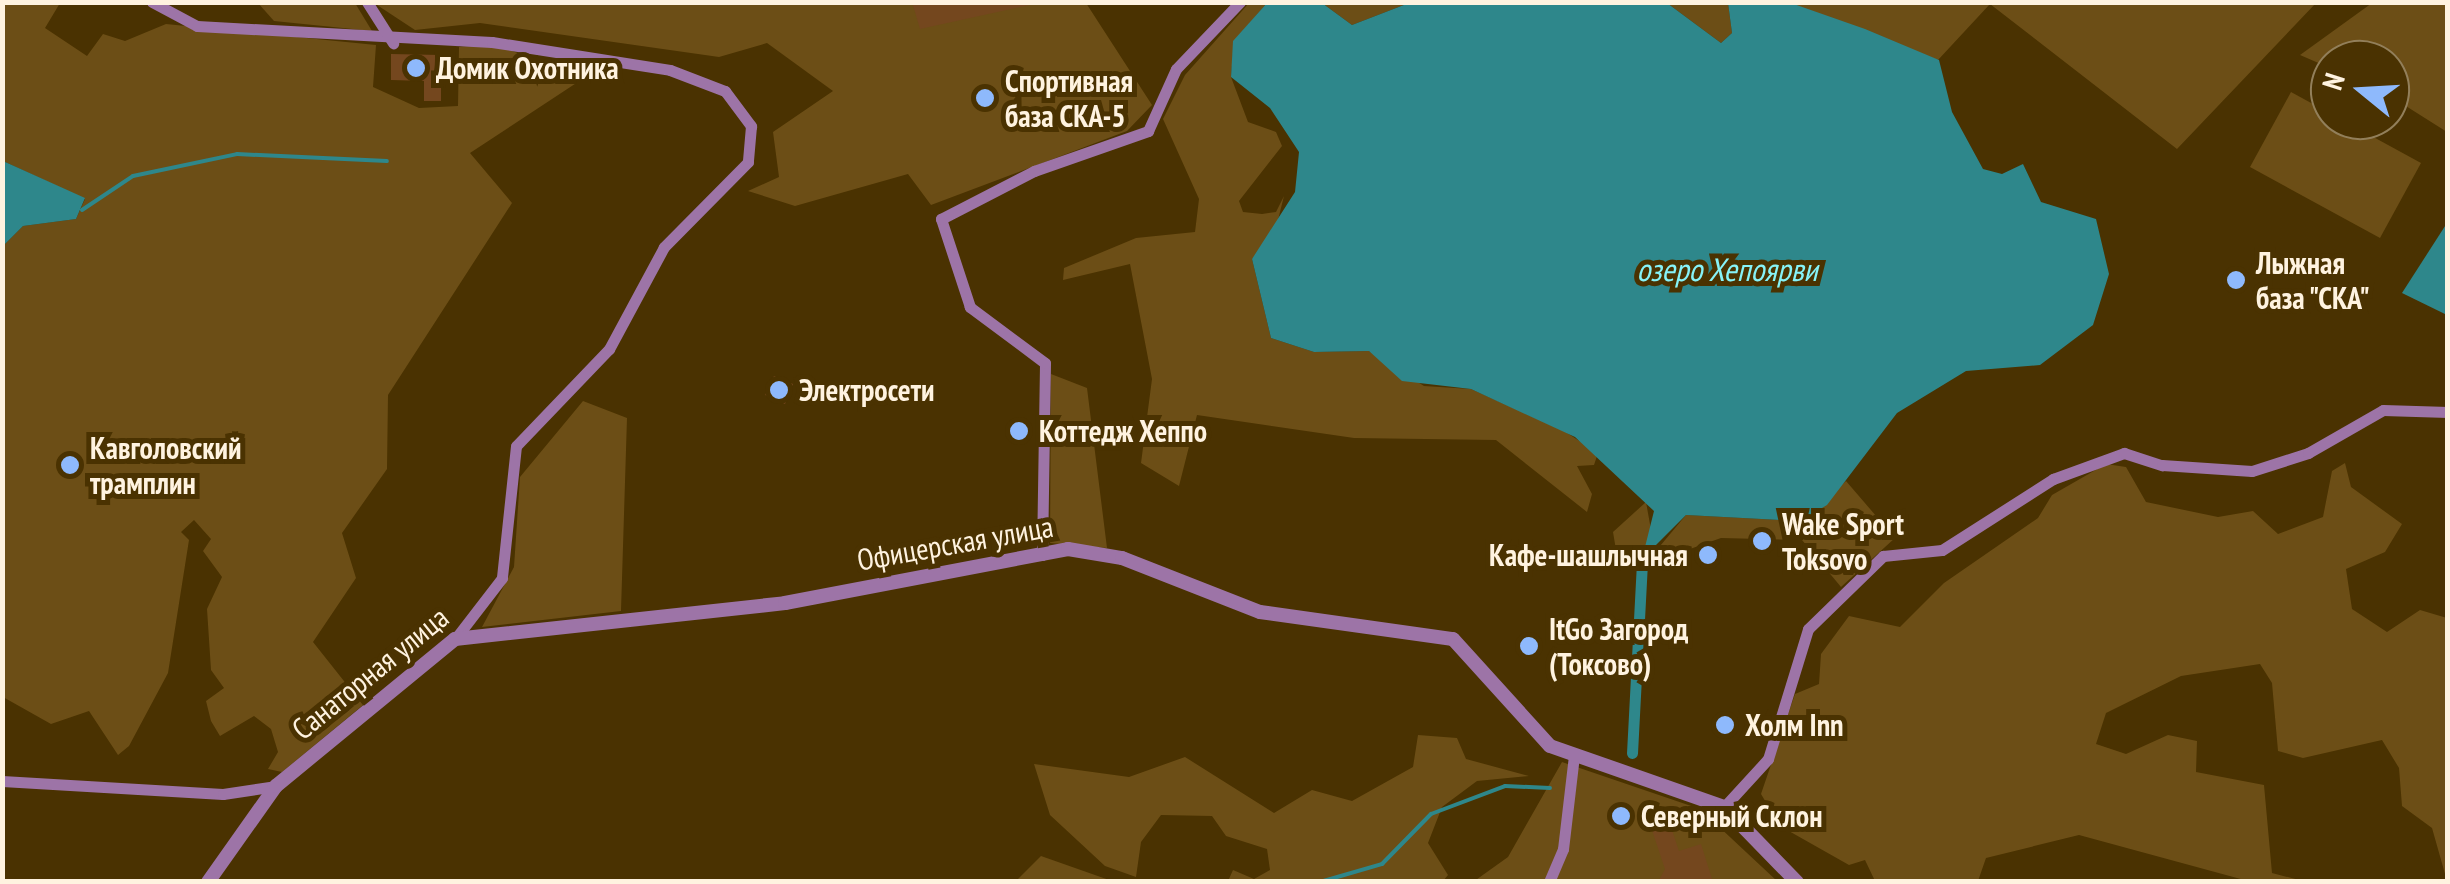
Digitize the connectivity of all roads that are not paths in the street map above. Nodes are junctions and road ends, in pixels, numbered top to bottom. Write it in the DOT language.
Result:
graph roads {
  1 [pos="152,2"];
  2 [pos="367,2"];
  3 [pos="1240,2"];
  4 [pos="393,43"];
  5 [pos="2448,412"];
  6 [pos="1042,554"];
  7 [pos="455,639"];
  8 [pos="1579,758"];
  9 [pos="2,782"];
  10 [pos="276,786"];
  11 [pos="1724,807"];
  12 [pos="208,882"];
  13 [pos="1549,882"];
  14 [pos="1797,882"];
  1 -- 4 [label="street, Санаторная улица"];
  2 -- 4 [label="street"];
  3 -- 6 [label="street"];
  4 -- 7 [label="street, Санаторная улица"];
  5 -- 11 [label="street"];
  6 -- 7 [label="street, Офицерская улица"];
  6 -- 8 [label="street, Офицерская улица"];
  7 -- 10 [label="street, Санаторная улица"];
  8 -- 11 [label="street, Офицерская улица"];
  8 -- 13 [label="street"];
  9 -- 10 [label="street"];
  10 -- 12 [label="street, Санаторная улица"];
  11 -- 14 [label="street"];
}
